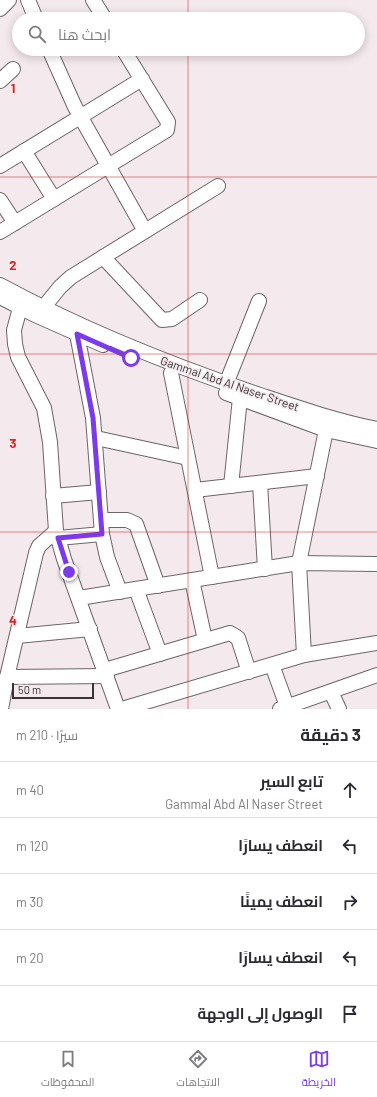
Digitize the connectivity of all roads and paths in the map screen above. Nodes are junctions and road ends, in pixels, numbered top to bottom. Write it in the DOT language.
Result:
graph roads {
  1 [pos="9,0"];
  2 [pos="28,0"];
  3 [pos="93,0"];
  4 [pos="0,9"];
  5 [pos="33,12"];
  6 [pos="101,12"];
  7 [pos="52,56"];
  8 [pos="127,56"];
  9 [pos="13,69"];
  10 [pos="142,79"];
  11 [pos="0,81"];
  12 [pos="80,116"];
  13 [pos="24,151"];
  14 [pos="0,166"];
  15 [pos="108,166"];
  16 [pos="218,186"];
  17 [pos="54,199"];
  18 [pos="0,200"];
  19 [pos="15,223"];
  20 [pos="145,231"];
  21 [pos="0,232"];
  22 [pos="103,257"];
  23 [pos="0,285"];
  24 [pos="0,297"];
  25 [pos="200,300"];
  26 [pos="259,301"];
  27 [pos="20,308"];
  28 [pos="43,308"];
  29 [pos="77,334"];
  30 [pos="171,373"];
  31 [pos="226,384"];
  32 [pos="240,398"];
  33 [pos="377,429"];
  34 [pos="326,430"];
  35 [pos="96,438"];
  36 [pos="377,441"];
  37 [pos="188,458"];
  38 [pos="317,476"];
  39 [pos="260,483"];
  40 [pos="231,486"];
  41 [pos="195,490"];
  42 [pos="99,492"];
  43 [pos="53,496"];
  44 [pos="101,527"];
  45 [pos="57,534"];
  46 [pos="299,563"];
  47 [pos="377,564"];
  48 [pos="265,569"];
  49 [pos="212,577"];
  50 [pos="192,580"];
  51 [pos="158,586"];
  52 [pos="136,589"];
  53 [pos="120,592"];
  54 [pos="79,598"];
  55 [pos="90,629"];
  56 [pos="17,636"];
  57 [pos="205,640"];
  58 [pos="377,643"];
  59 [pos="160,654"];
  60 [pos="304,655"];
  61 [pos="272,665"];
  62 [pos="249,672"];
  63 [pos="106,673"];
  64 [pos="377,675"];
  65 [pos="7,677"];
  66 [pos="331,692"];
  67 [pos="285,708"];
  68 [pos="1,709"];
  69 [pos="118,709"];
  70 [pos="122,709"];
  71 [pos="339,709"];
  1 -- 4 [label="street"];
  2 -- 5 [label="street"];
  3 -- 6 [label="street"];
  7 -- 12 [label="street"];
  8 -- 10 [label="street"];
  9 -- 11 [label="street"];
  10 -- 12 [label="street"];
  10 -- 15 [label="street"];
  12 -- 13 [label="street"];
  12 -- 15 [label="street"];
  13 -- 14 [label="street"];
  13 -- 17 [label="street"];
  15 -- 17 [label="street"];
  15 -- 20 [label="street"];
  16 -- 20 [label="street"];
  17 -- 19 [label="street"];
  18 -- 19 [label="street"];
  19 -- 21 [label="street"];
  20 -- 22 [label="street"];
  22 -- 25 [label="street"];
  22 -- 28 [label="street"];
  23 -- 28 [label="street, Gammal Abd Al Naser Street"];
  24 -- 27 [label="street, Gammal Abd Al Naser Street"];
  26 -- 31 [label="street"];
  27 -- 29 [label="street, Gammal Abd Al Naser Street"];
  27 -- 43 [label="street"];
  28 -- 31 [label="street, Gammal Abd Al Naser Street"];
  29 -- 30 [label="street, Gammal Abd Al Naser Street"];
  29 -- 35 [label="street"];
  30 -- 32 [label="street, Gammal Abd Al Naser Street"];
  30 -- 37 [label="street"];
  31 -- 33 [label="street, Gammal Abd Al Naser Street"];
  32 -- 34 [label="street, Gammal Abd Al Naser Street"];
  32 -- 40 [label="street"];
  34 -- 36 [label="street, Gammal Abd Al Naser Street"];
  34 -- 38 [label="street"];
  35 -- 37 [label="street"];
  35 -- 42 [label="street"];
  37 -- 41 [label="street"];
  38 -- 39 [label="street"];
  38 -- 46 [label="street"];
  39 -- 40 [label="street"];
  39 -- 48 [label="street"];
  40 -- 41 [label="street"];
  41 -- 49 [label="street"];
  42 -- 43 [label="street"];
  42 -- 44 [label="street"];
  43 -- 45 [label="street"];
  44 -- 45 [label="street"];
  44 -- 51 [label="street"];
  44 -- 53 [label="street"];
  45 -- 54 [label="street"];
  45 -- 56 [label="street"];
  46 -- 47 [label="street"];
  46 -- 48 [label="street"];
  46 -- 60 [label="street"];
  48 -- 49 [label="street"];
  49 -- 50 [label="street"];
  50 -- 51 [label="street"];
  50 -- 57 [label="street"];
  51 -- 52 [label="street"];
  52 -- 53 [label="street"];
  52 -- 59 [label="street"];
  53 -- 54 [label="street"];
  54 -- 55 [label="street"];
  55 -- 56 [label="street"];
  55 -- 63 [label="street"];
  56 -- 65 [label="street"];
  57 -- 59 [label="street"];
  57 -- 62 [label="street"];
  58 -- 60 [label="street"];
  59 -- 63 [label="street"];
  60 -- 61 [label="street"];
  61 -- 62 [label="street"];
  61 -- 67 [label="street"];
  62 -- 70 [label="street"];
  63 -- 65 [label="street"];
  63 -- 69 [label="street"];
  64 -- 66 [label="street"];
  65 -- 68 [label="street"];
  66 -- 67 [label="street"];
  66 -- 71 [label="street"];
}
